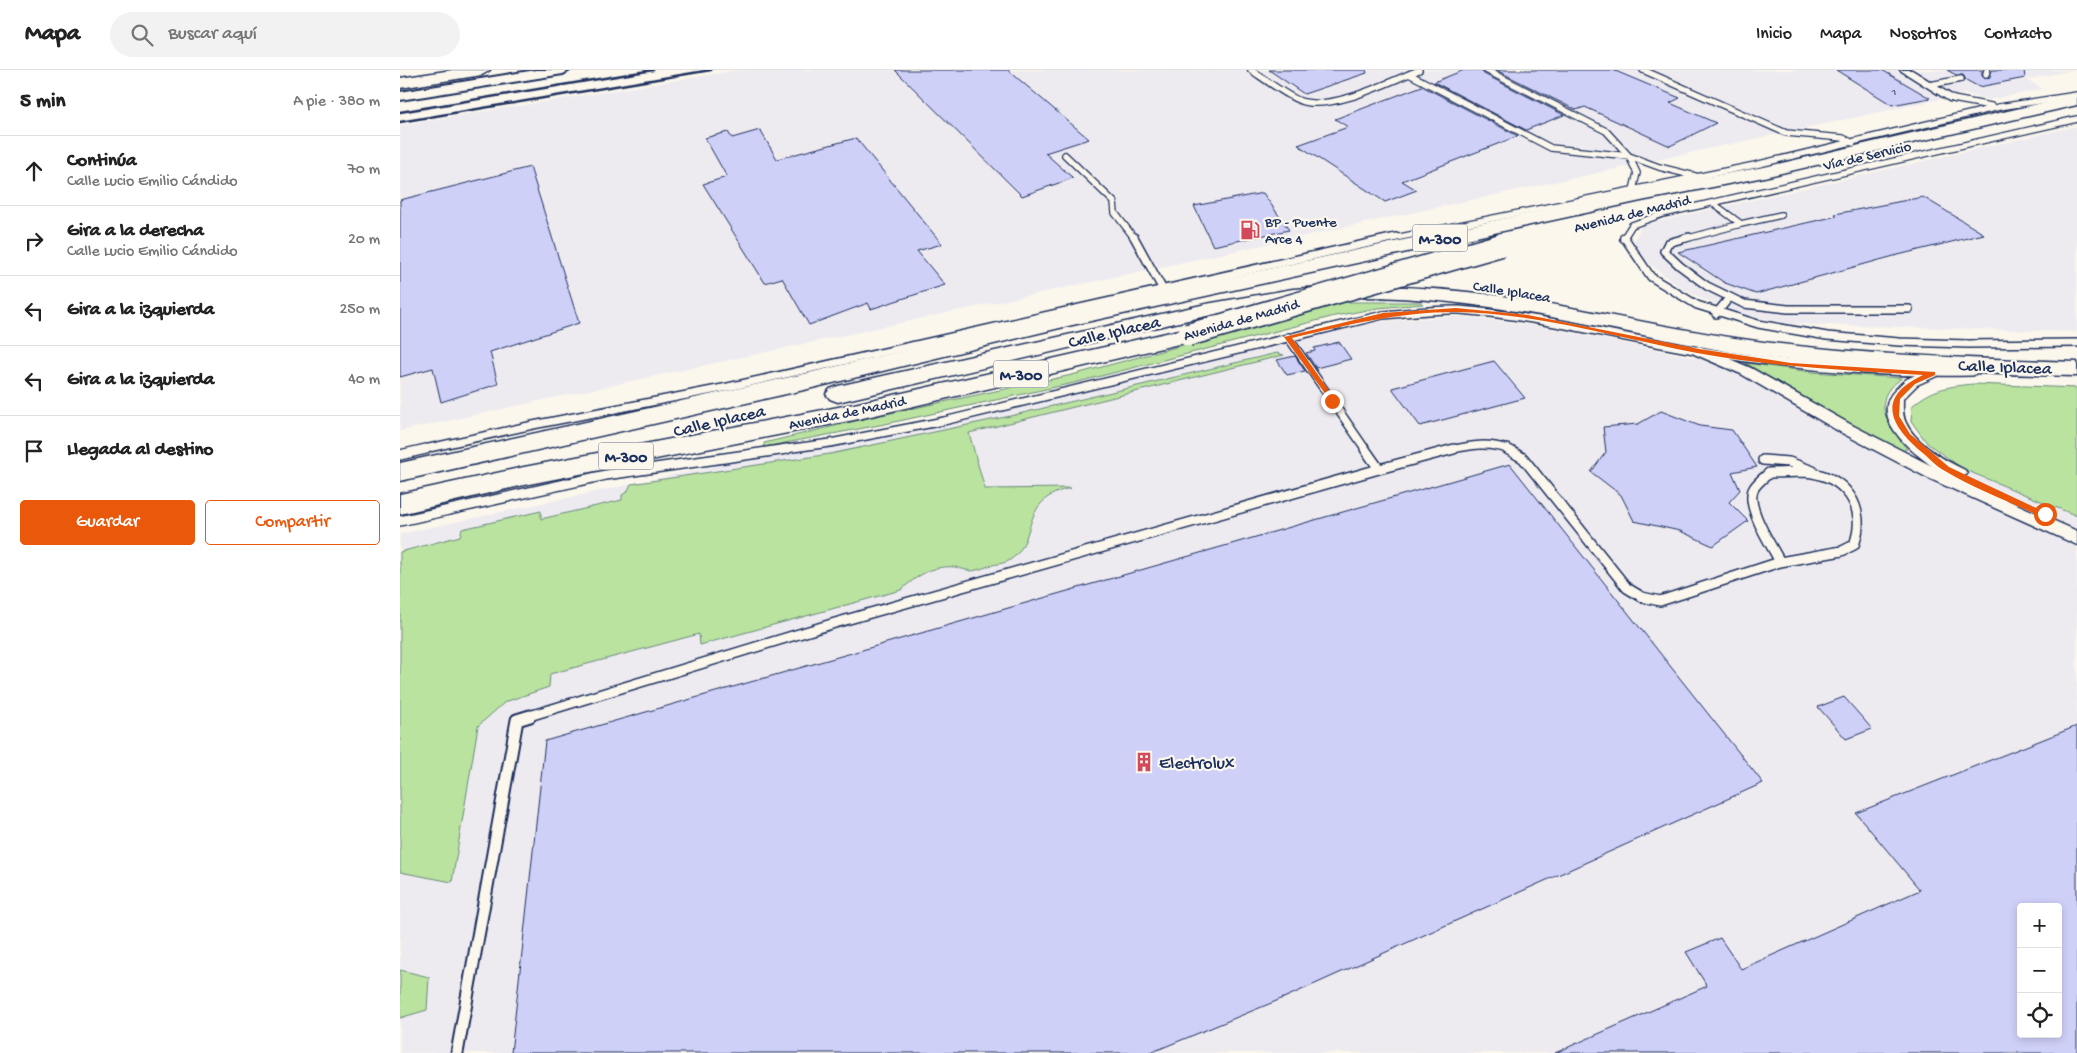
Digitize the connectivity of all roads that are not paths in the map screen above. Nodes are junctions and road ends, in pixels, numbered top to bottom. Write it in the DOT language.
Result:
graph roads {
  1 [pos="482,70"];
  2 [pos="563,70"];
  3 [pos="1251,70"];
  4 [pos="1419,70"];
  5 [pos="1486,70"];
  6 [pos="1643,70"];
  7 [pos="1905,70"];
  8 [pos="1409,74"];
  9 [pos="1961,79"];
  10 [pos="400,83"];
  11 [pos="1930,85"];
  12 [pos="2077,95"];
  13 [pos="400,96"];
  14 [pos="1953,99"];
  15 [pos="2077,100"];
  16 [pos="1999,107"];
  17 [pos="2077,111"];
  18 [pos="1960,116"];
  19 [pos="2077,119"];
  20 [pos="1853,143"];
  21 [pos="1065,155"];
  22 [pos="1629,156"];
  23 [pos="1700,176"];
  24 [pos="1633,190"];
  25 [pos="1714,204"];
  26 [pos="1663,214"];
  27 [pos="1781,215"];
  28 [pos="1741,224"];
  29 [pos="1549,233"];
  30 [pos="1511,242"];
  31 [pos="1162,288"];
  32 [pos="1729,298"];
  33 [pos="1909,310"];
  34 [pos="1716,314"];
  35 [pos="1288,337"];
  36 [pos="2077,343"];
  37 [pos="1699,351"];
  38 [pos="2077,356"];
  39 [pos="2077,370"];
  40 [pos="1932,373"];
  41 [pos="804,382"];
  42 [pos="854,412"];
  43 [pos="400,455"];
  44 [pos="1763,460"];
  45 [pos="1379,468"];
  46 [pos="400,472"];
  47 [pos="1815,473"];
  48 [pos="606,475"];
  49 [pos="400,492"];
  50 [pos="400,504"];
  51 [pos="400,522"];
  52 [pos="2077,530"];
  53 [pos="2077,538"];
  54 [pos="1780,562"];
  55 [pos="457,1053"];
  1 -- 10 [label="main road"];
  2 -- 13 [label="street"];
  3 -- 8 [label="lane"];
  4 -- 8 [label="lane"];
  5 -- 22 [label="lane"];
  6 -- 20 [label="lane"];
  7 -- 11 [label="street"];
  8 -- 22 [label="lane"];
  9 -- 11 [label="lane"];
  11 -- 14 [label="street"];
  12 -- 16 [label="lane"];
  14 -- 16 [label="lane"];
  14 -- 18 [label="lane"];
  15 -- 41 [label="main road, Avenida de Madrid / M-300"];
  16 -- 18 [label="lane"];
  17 -- 29 [label="main road, Avenida de Madrid"];
  18 -- 20 [label="lane"];
  19 -- 25 [label="lane, Vía de Servicio"];
  20 -- 23 [label="lane"];
  21 -- 31 [label="lane"];
  22 -- 23 [label="lane"];
  22 -- 24 [label="lane"];
  23 -- 24 [label="lane"];
  24 -- 31 [label="lane"];
  25 -- 26 [label="lane, Vía de Servicio"];
  25 -- 28 [label="lane"];
  26 -- 34 [label="lane"];
  27 -- 28 [label="lane"];
  28 -- 32 [label="lane"];
  30 -- 42 [label="main road, Avenida de Madrid / M-300, bridge"];
  31 -- 43 [label="lane"];
  32 -- 33 [label="lane"];
  32 -- 34 [label="lane"];
  34 -- 36 [label="lane"];
  35 -- 37 [label="lane"];
  35 -- 45 [label="lane"];
  35 -- 48 [label="lane, M-300"];
  37 -- 40 [label="lane"];
  37 -- 53 [label="street"];
  38 -- 41 [label="main road, Calle Iplacea"];
  39 -- 40 [label="lane"];
  39 -- 49 [label="main road, Calle Iplacea"];
  40 -- 52 [label="street"];
  41 -- 46 [label="main road, Avenida de Madrid / M-300"];
  42 -- 48 [label="main road"];
  42 -- 50 [label="main road, Avenida de Madrid / M-300"];
  44 -- 47 [label="lane"];
  45 -- 54 [label="lane"];
  45 -- 55 [label="lane"];
  47 -- 54 [label="lane"];
  47 -- 54 [label="lane"];
  48 -- 51 [label="lane, M-300"];
}
